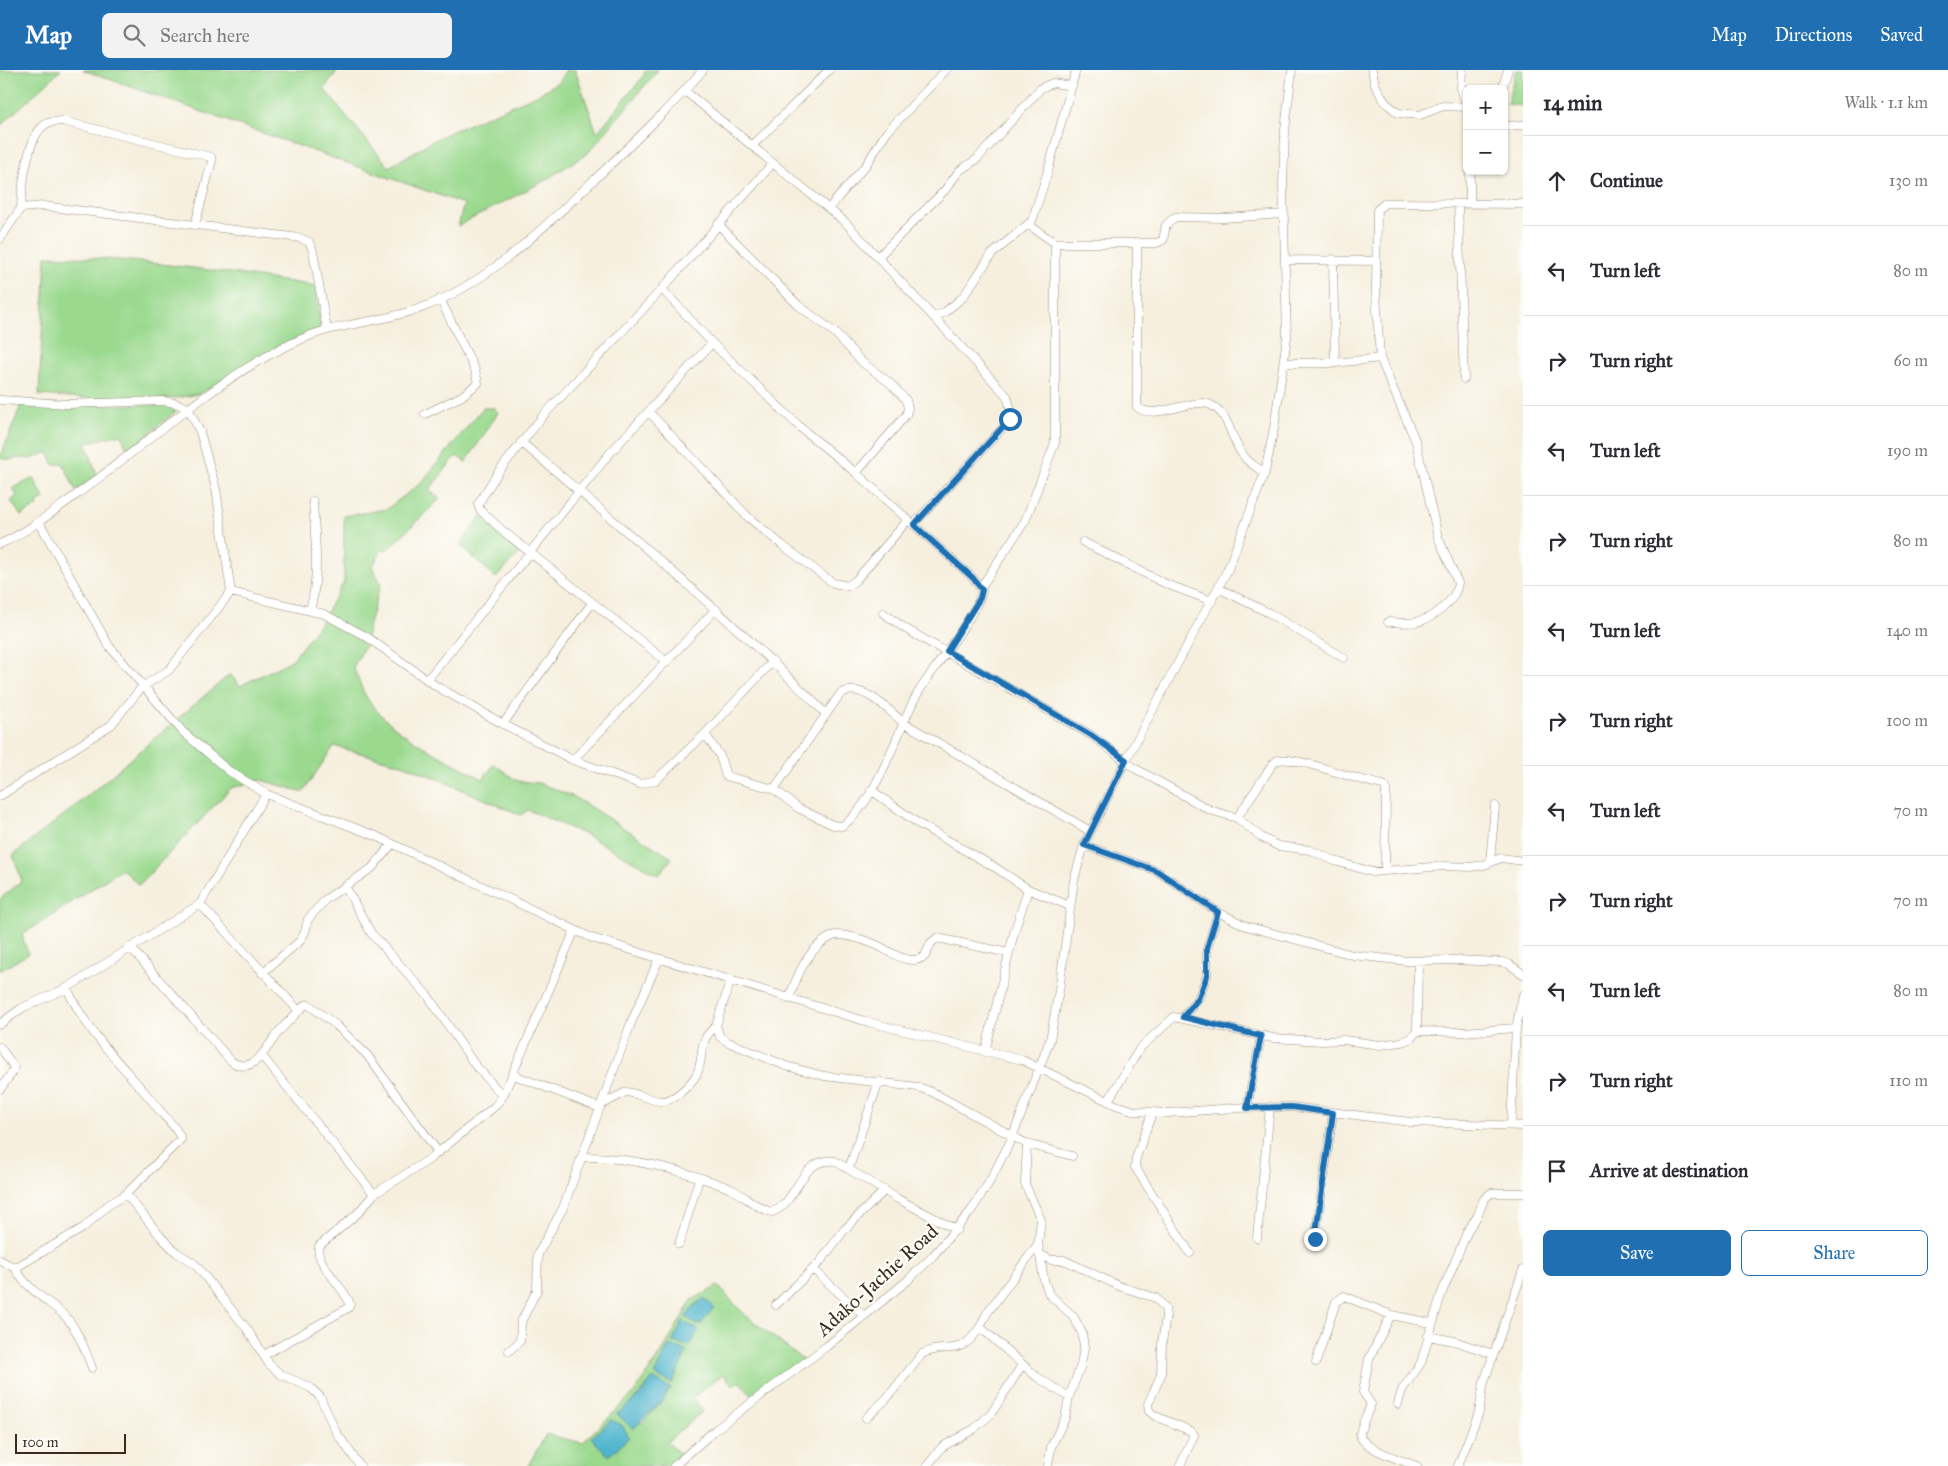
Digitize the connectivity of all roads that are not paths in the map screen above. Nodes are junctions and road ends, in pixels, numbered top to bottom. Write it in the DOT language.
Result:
graph roads {
  1 [pos="703,70"];
  2 [pos="829,70"];
  3 [pos="946,70"];
  4 [pos="1076,70"];
  5 [pos="1292,70"];
  6 [pos="1372,70"];
  7 [pos="1462,70"];
  8 [pos="1508,70"];
  9 [pos="1503,85"];
  10 [pos="1072,86"];
  11 [pos="685,91"];
  12 [pos="1463,91"];
  13 [pos="1463,107"];
  14 [pos="1523,125"];
  15 [pos="1508,126"];
  16 [pos="752,146"];
  17 [pos="773,163"];
  18 [pos="1470,175"];
  19 [pos="1470,203"];
  20 [pos="1458,204"];
  21 [pos="1523,204"];
  22 [pos="21,208"];
  23 [pos="828,208"];
  24 [pos="1284,214"];
  25 [pos="718,224"];
  26 [pos="195,225"];
  27 [pos="1029,225"];
  28 [pos="0,239"];
  29 [pos="1137,242"];
  30 [pos="1055,243"];
  31 [pos="878,257"];
  32 [pos="1332,259"];
  33 [pos="1285,260"];
  34 [pos="1376,261"];
  35 [pos="662,289"];
  36 [pos="440,299"];
  37 [pos="934,317"];
  38 [pos="326,330"];
  39 [pos="712,344"];
  40 [pos="1380,358"];
  41 [pos="1284,364"];
  42 [pos="1335,364"];
  43 [pos="1464,379"];
  44 [pos="0,400"];
  45 [pos="188,408"];
  46 [pos="649,412"];
  47 [pos="425,414"];
  48 [pos="521,442"];
  49 [pos="1265,472"];
  50 [pos="856,473"];
  51 [pos="579,491"];
  52 [pos="313,501"];
  53 [pos="39,522"];
  54 [pos="911,522"];
  55 [pos="1083,542"];
  56 [pos="0,544"];
  57 [pos="530,552"];
  58 [pos="981,587"];
  59 [pos="1218,588"];
  60 [pos="231,592"];
  61 [pos="1212,601"];
  62 [pos="592,603"];
  63 [pos="716,609"];
  64 [pos="310,610"];
  65 [pos="883,613"];
  66 [pos="1388,622"];
  67 [pos="947,651"];
  68 [pos="1344,658"];
  69 [pos="773,661"];
  70 [pos="667,662"];
  71 [pos="427,680"];
  72 [pos="142,686"];
  73 [pos="826,714"];
  74 [pos="904,723"];
  75 [pos="503,724"];
  76 [pos="705,734"];
  77 [pos="573,760"];
  78 [pos="1126,760"];
  79 [pos="774,789"];
  80 [pos="871,790"];
  81 [pos="266,794"];
  82 [pos="0,796"];
  83 [pos="1495,806"];
  84 [pos="1237,818"];
  85 [pos="1090,831"];
  86 [pos="392,844"];
  87 [pos="1084,845"];
  88 [pos="1523,861"];
  89 [pos="1490,862"];
  90 [pos="1385,870"];
  91 [pos="344,886"];
  92 [pos="1028,889"];
  93 [pos="200,904"];
  94 [pos="1070,906"];
  95 [pos="1218,912"];
  96 [pos="575,930"];
  97 [pos="130,947"];
  98 [pos="1009,953"];
  99 [pos="659,959"];
  100 [pos="1418,962"];
  101 [pos="262,973"];
  102 [pos="1523,974"];
  103 [pos="731,979"];
  104 [pos="67,988"];
  105 [pos="1523,995"];
  106 [pos="789,999"];
  107 [pos="299,1011"];
  108 [pos="1183,1017"];
  109 [pos="0,1024"];
  110 [pos="716,1026"];
  111 [pos="1516,1028"];
  112 [pos="1417,1032"];
  113 [pos="1261,1036"];
  114 [pos="0,1047"];
  115 [pos="985,1052"];
  116 [pos="262,1056"];
  117 [pos="1040,1068"];
  118 [pos="514,1075"];
  119 [pos="879,1081"];
  120 [pos="0,1089"];
  121 [pos="503,1096"];
  122 [pos="1108,1101"];
  123 [pos="601,1107"];
  124 [pos="1270,1107"];
  125 [pos="1247,1108"];
  126 [pos="1152,1113"];
  127 [pos="1333,1113"];
  128 [pos="1511,1125"];
  129 [pos="1523,1126"];
  130 [pos="1012,1138"];
  131 [pos="1027,1144"];
  132 [pos="438,1152"];
  133 [pos="1072,1156"];
  134 [pos="582,1157"];
  135 [pos="849,1168"];
  136 [pos="699,1179"];
  137 [pos="885,1190"];
  138 [pos="126,1194"];
  139 [pos="374,1194"];
  140 [pos="1523,1194"];
  141 [pos="957,1230"];
  142 [pos="1257,1238"];
  143 [pos="1315,1239"];
  144 [pos="679,1244"];
  145 [pos="1038,1244"];
  146 [pos="1190,1253"];
  147 [pos="1039,1254"];
  148 [pos="0,1260"];
  149 [pos="16,1268"];
  150 [pos="813,1270"];
  151 [pos="1523,1270"];
  152 [pos="776,1305"];
  153 [pos="1391,1315"];
  154 [pos="864,1316"];
  155 [pos="1431,1323"];
  156 [pos="980,1327"];
  157 [pos="1428,1336"];
  158 [pos="509,1351"];
  159 [pos="1493,1354"];
  160 [pos="264,1355"];
  161 [pos="1316,1362"];
  162 [pos="1022,1365"];
  163 [pos="92,1368"];
  164 [pos="1069,1397"];
  165 [pos="1398,1404"];
  166 [pos="866,1418"];
  167 [pos="360,1466"];
  168 [pos="674,1466"];
  169 [pos="927,1466"];
  170 [pos="1048,1466"];
  171 [pos="1180,1466"];
  172 [pos="1417,1466"];
  173 [pos="1458,1466"];
  1 -- 11 [label="street"];
  2 -- 16 [label="street"];
  3 -- 23 [label="street"];
  4 -- 10 [label="street"];
  5 -- 24 [label="street, Adako-Jachie Road"];
  6 -- 13 [label="street"];
  7 -- 12 [label="street"];
  8 -- 9 [label="street"];
  10 -- 27 [label="street"];
  10 -- 31 [label="street"];
  11 -- 16 [label="street"];
  11 -- 36 [label="street"];
  14 -- 15 [label="street"];
  16 -- 17 [label="street"];
  17 -- 23 [label="street"];
  17 -- 25 [label="street"];
  18 -- 19 [label="street"];
  19 -- 20 [label="street"];
  19 -- 21 [label="street"];
  20 -- 34 [label="street"];
  20 -- 43 [label="street"];
  22 -- 26 [label="street"];
  22 -- 26 [label="street"];
  22 -- 28 [label="street"];
  23 -- 31 [label="street"];
  24 -- 29 [label="street"];
  24 -- 33 [label="street, Adako-Jachie Road"];
  25 -- 35 [label="street"];
  25 -- 50 [label="street"];
  26 -- 38 [label="street"];
  27 -- 30 [label="street"];
  27 -- 37 [label="street"];
  29 -- 30 [label="street"];
  29 -- 49 [label="street"];
  30 -- 58 [label="street"];
  31 -- 37 [label="street"];
  32 -- 33 [label="street"];
  32 -- 34 [label="street"];
  32 -- 42 [label="street"];
  33 -- 41 [label="street, Adako-Jachie Road"];
  34 -- 40 [label="street"];
  35 -- 39 [label="street"];
  35 -- 48 [label="street"];
  36 -- 38 [label="street"];
  36 -- 47 [label="street"];
  37 -- 54 [label="street"];
  38 -- 45 [label="street"];
  39 -- 46 [label="street"];
  39 -- 50 [label="street"];
  40 -- 42 [label="street"];
  40 -- 66 [label="street"];
  41 -- 42 [label="street"];
  41 -- 49 [label="street, Adako-Jachie Road"];
  44 -- 45 [label="street"];
  45 -- 53 [label="street"];
  45 -- 60 [label="street"];
  46 -- 51 [label="street"];
  46 -- 54 [label="street"];
  48 -- 51 [label="street"];
  48 -- 57 [label="street"];
  49 -- 59 [label="street, Adako-Jachie Road"];
  50 -- 54 [label="street"];
  51 -- 57 [label="street"];
  51 -- 63 [label="street"];
  52 -- 64 [label="street"];
  53 -- 56 [label="street"];
  53 -- 72 [label="street"];
  54 -- 58 [label="street"];
  55 -- 61 [label="street"];
  57 -- 62 [label="street"];
  57 -- 71 [label="street"];
  58 -- 67 [label="street"];
  59 -- 61 [label="street, Adako-Jachie Road"];
  59 -- 68 [label="street"];
  60 -- 64 [label="street"];
  60 -- 72 [label="street"];
  61 -- 78 [label="street, Adako-Jachie Road"];
  62 -- 70 [label="street"];
  62 -- 75 [label="street"];
  63 -- 69 [label="street"];
  63 -- 70 [label="street"];
  64 -- 71 [label="street"];
  65 -- 67 [label="street"];
  67 -- 74 [label="street"];
  67 -- 78 [label="street"];
  69 -- 73 [label="street"];
  69 -- 76 [label="street"];
  70 -- 77 [label="street"];
  71 -- 75 [label="street"];
  72 -- 81 [label="street"];
  72 -- 82 [label="street"];
  73 -- 74 [label="street"];
  73 -- 79 [label="street"];
  74 -- 80 [label="street"];
  74 -- 85 [label="street"];
  75 -- 77 [label="street"];
  76 -- 77 [label="street"];
  76 -- 79 [label="street"];
  78 -- 84 [label="street"];
  78 -- 85 [label="street, Adako-Jachie Road"];
  79 -- 80 [label="street"];
  80 -- 92 [label="street"];
  81 -- 86 [label="street"];
  81 -- 93 [label="street"];
  83 -- 89 [label="street"];
  84 -- 90 [label="street"];
  84 -- 90 [label="street"];
  85 -- 87 [label="street, Adako-Jachie Road"];
  86 -- 91 [label="street"];
  86 -- 96 [label="street"];
  87 -- 94 [label="street, Adako-Jachie Road"];
  87 -- 95 [label="street"];
  88 -- 89 [label="street"];
  89 -- 90 [label="street"];
  91 -- 101 [label="street"];
  91 -- 121 [label="street"];
  92 -- 94 [label="street"];
  92 -- 98 [label="street"];
  93 -- 97 [label="street"];
  93 -- 101 [label="street"];
  94 -- 117 [label="street, Adako-Jachie Road"];
  95 -- 100 [label="street"];
  95 -- 108 [label="street"];
  96 -- 99 [label="street"];
  96 -- 118 [label="street"];
  97 -- 104 [label="street"];
  97 -- 116 [label="street"];
  98 -- 106 [label="street"];
  98 -- 115 [label="street"];
  99 -- 103 [label="street"];
  99 -- 123 [label="street"];
  100 -- 102 [label="street"];
  100 -- 112 [label="street"];
  101 -- 107 [label="street"];
  103 -- 106 [label="street"];
  103 -- 110 [label="street"];
  104 -- 109 [label="street"];
  104 -- 138 [label="street"];
  105 -- 111 [label="street"];
  106 -- 115 [label="street"];
  107 -- 116 [label="street"];
  107 -- 132 [label="street"];
  108 -- 113 [label="street"];
  108 -- 122 [label="street"];
  110 -- 119 [label="street"];
  110 -- 123 [label="street"];
  111 -- 112 [label="street"];
  111 -- 128 [label="street"];
  112 -- 113 [label="street"];
  113 -- 125 [label="street"];
  114 -- 120 [label="street"];
  115 -- 117 [label="street"];
  116 -- 139 [label="street"];
  117 -- 122 [label="street"];
  117 -- 130 [label="street, Adako-Jachie Road"];
  118 -- 121 [label="street"];
  118 -- 123 [label="street"];
  119 -- 130 [label="street"];
  119 -- 135 [label="street"];
  121 -- 132 [label="street"];
  122 -- 126 [label="street"];
  123 -- 134 [label="street"];
  124 -- 125 [label="street"];
  124 -- 127 [label="street"];
  124 -- 142 [label="street"];
  125 -- 126 [label="street"];
  126 -- 146 [label="street"];
  127 -- 128 [label="street"];
  127 -- 143 [label="street"];
  128 -- 129 [label="street"];
  130 -- 131 [label="street"];
  130 -- 141 [label="street, Adako-Jachie Road"];
  131 -- 133 [label="street"];
  131 -- 145 [label="street"];
  132 -- 139 [label="street"];
  134 -- 136 [label="street"];
  134 -- 158 [label="street"];
  135 -- 136 [label="street"];
  135 -- 137 [label="street"];
  136 -- 144 [label="street"];
  137 -- 141 [label="street"];
  137 -- 150 [label="street"];
  138 -- 149 [label="street"];
  138 -- 160 [label="street"];
  139 -- 160 [label="street"];
  140 -- 155 [label="street"];
  141 -- 154 [label="street, Adako-Jachie Road"];
  145 -- 147 [label="street"];
  145 -- 156 [label="street"];
  147 -- 164 [label="street"];
  147 -- 171 [label="street"];
  148 -- 149 [label="street"];
  149 -- 163 [label="street"];
  150 -- 152 [label="street"];
  150 -- 154 [label="street"];
  151 -- 159 [label="street"];
  153 -- 155 [label="street"];
  153 -- 161 [label="street"];
  153 -- 172 [label="street"];
  154 -- 168 [label="street, Adako-Jachie Road"];
  155 -- 157 [label="street"];
  156 -- 162 [label="street"];
  156 -- 166 [label="street"];
  157 -- 159 [label="street"];
  157 -- 165 [label="street"];
  159 -- 173 [label="street"];
  160 -- 167 [label="street"];
  162 -- 164 [label="street"];
  162 -- 169 [label="street"];
  164 -- 170 [label="street"];
}
